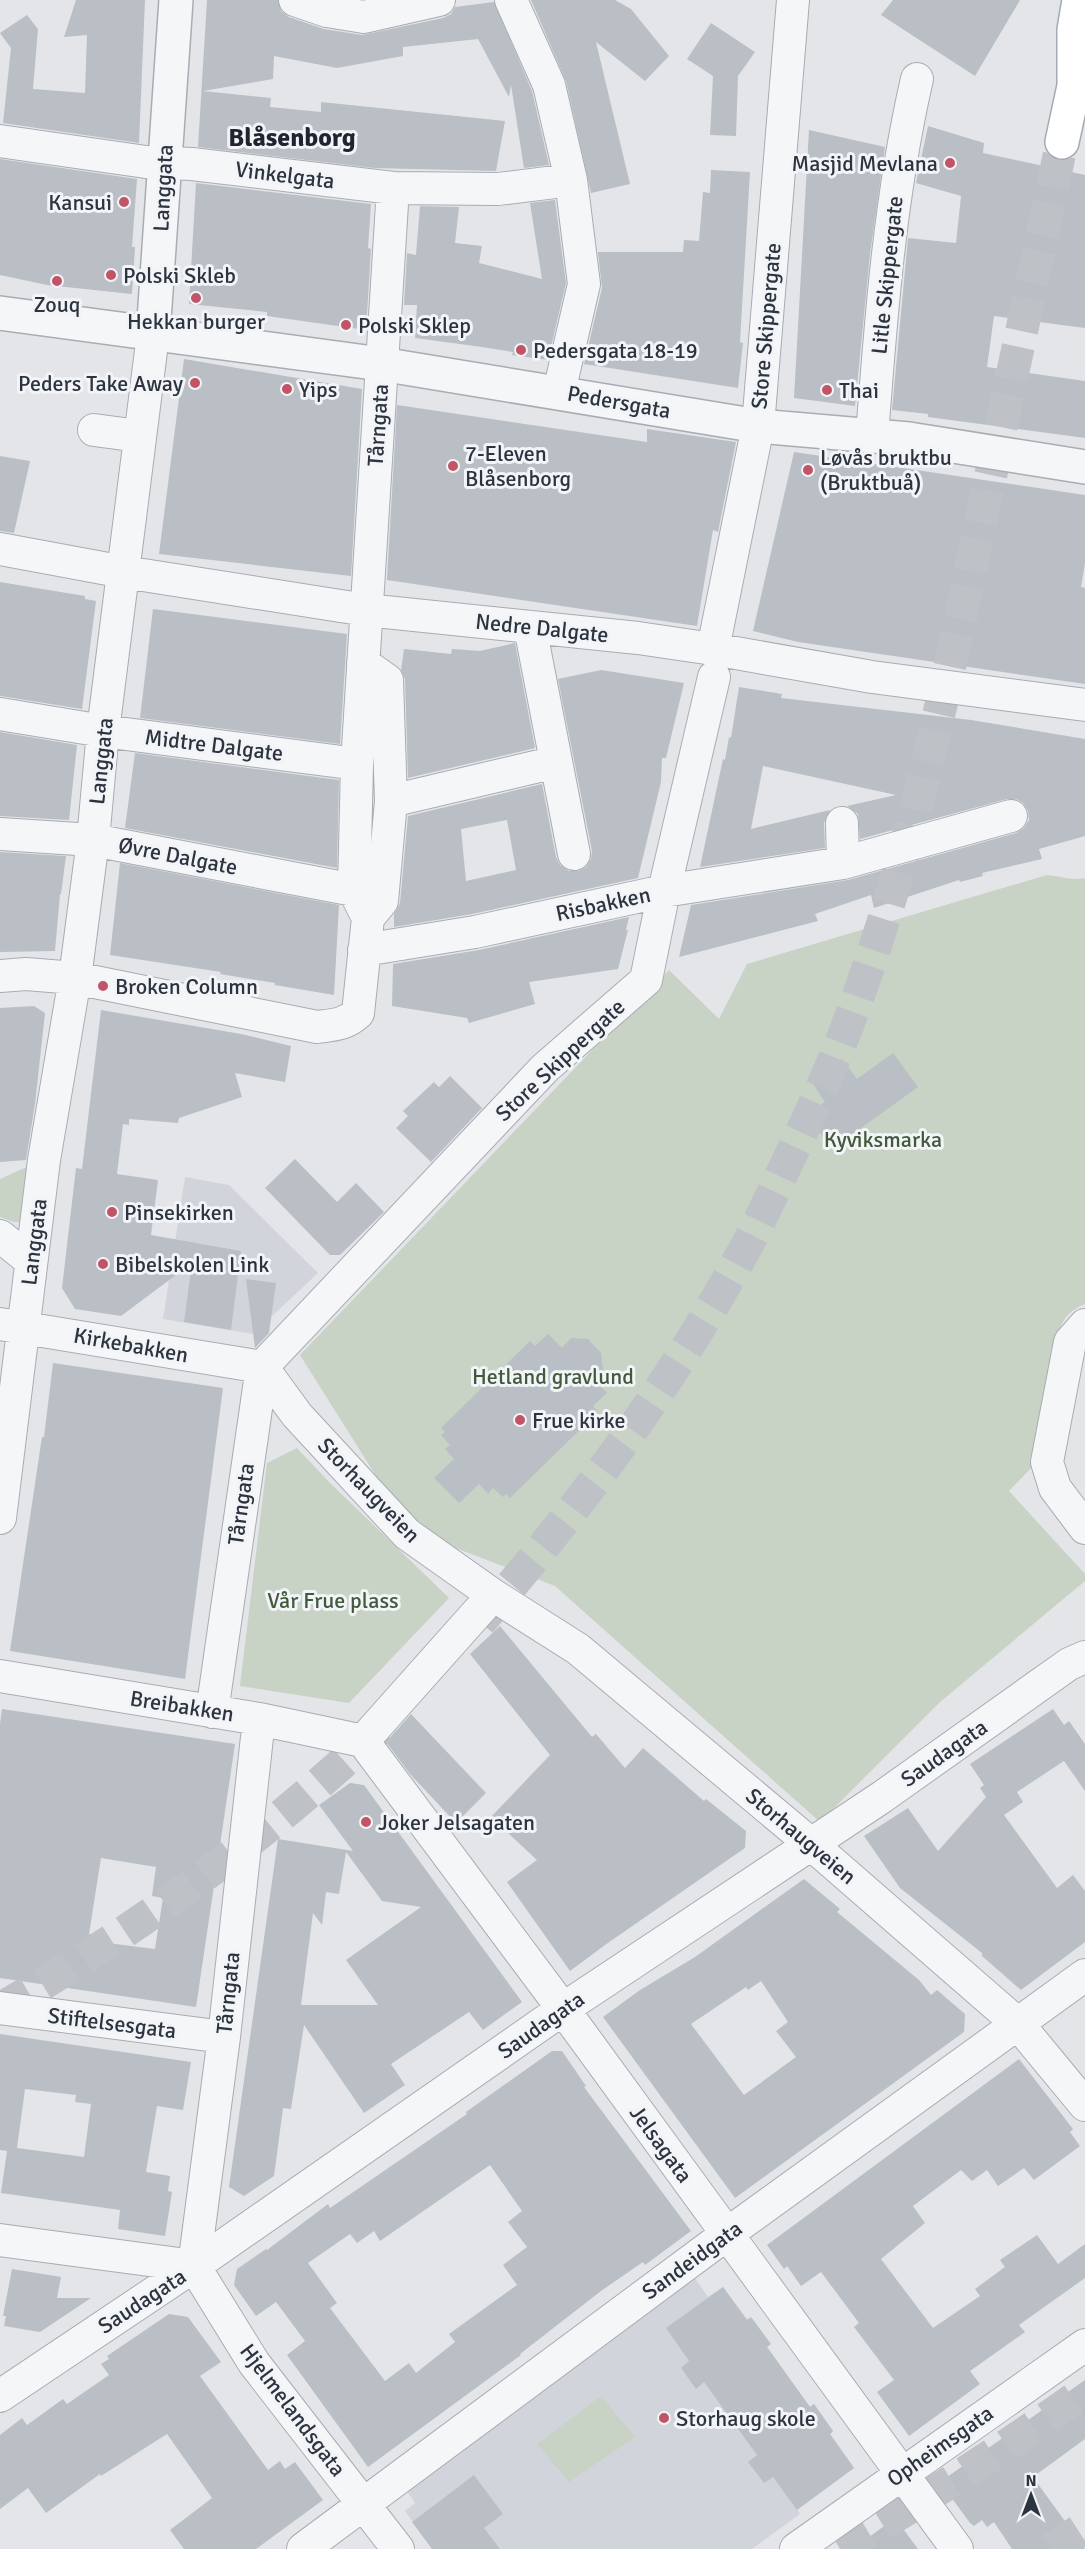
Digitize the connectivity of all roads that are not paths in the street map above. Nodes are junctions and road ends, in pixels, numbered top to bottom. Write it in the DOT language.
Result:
graph roads {
  1 [pos="176,0"];
  2 [pos="296,0"];
  3 [pos="439,0"];
  4 [pos="511,0"];
  5 [pos="794,0"];
  6 [pos="1079,0"];
  7 [pos="1079,74"];
  8 [pos="917,79"];
  9 [pos="0,141"];
  10 [pos="1062,142"];
  11 [pos="164,163"];
  12 [pos="571,180"];
  13 [pos="393,188"];
  14 [pos="0,313"];
  15 [pos="153,335"];
  16 [pos="381,364"];
  17 [pos="559,392"];
  18 [pos="758,426"];
  19 [pos="94,430"];
  20 [pos="140,436"];
  21 [pos="872,436"];
  22 [pos="1085,467"];
  23 [pos="0,549"];
  24 [pos="124,572"];
  25 [pos="366,610"];
  26 [pos="530,627"];
  27 [pos="363,663"];
  28 [pos="714,663"];
  29 [pos="1085,705"];
  30 [pos="0,714"];
  31 [pos="103,731"];
  32 [pos="556,762"];
  33 [pos="357,764"];
  34 [pos="391,801"];
  35 [pos="1011,816"];
  36 [pos="842,823"];
  37 [pos="0,834"];
  38 [pos="93,840"];
  39 [pos="574,854"];
  40 [pos="843,863"];
  41 [pos="354,890"];
  42 [pos="664,891"];
  43 [pos="368,918"];
  44 [pos="364,950"];
  45 [pos="0,976"];
  46 [pos="75,978"];
  47 [pos="0,1236"];
  48 [pos="31,1261"];
  49 [pos="12,1325"];
  50 [pos="1085,1325"];
  51 [pos="262,1368"];
  52 [pos="0,1518"];
  53 [pos="1085,1528"];
  54 [pos="493,1594"];
  55 [pos="1085,1657"];
  56 [pos="0,1676"];
  57 [pos="212,1712"];
  58 [pos="259,1719"];
  59 [pos="363,1741"];
  60 [pos="811,1844"];
  61 [pos="1085,1975"];
  62 [pos="0,2008"];
  63 [pos="563,2009"];
  64 [pos="1017,2024"];
  65 [pos="224,2037"];
  66 [pos="1085,2105"];
  67 [pos="727,2234"];
  68 [pos="0,2240"];
  69 [pos="194,2266"];
  70 [pos="1085,2345"];
  71 [pos="0,2396"];
  72 [pos="902,2473"];
  73 [pos="364,2504"];
  74 [pos="303,2549"];
  75 [pos="398,2549"];
  76 [pos="796,2549"];
  77 [pos="957,2549"];
  1 -- 11 [label="street, Langgata"];
  2 -- 3 [label="street"];
  4 -- 12 [label="street"];
  5 -- 18 [label="street, Store Skippergate"];
  6 -- 7 [label="main road"];
  7 -- 10 [label="main road"];
  8 -- 21 [label="street, Litle Skippergate"];
  9 -- 11 [label="street, Vinkelgata"];
  11 -- 13 [label="street, Vinkelgata"];
  11 -- 15 [label="street, Langgata"];
  12 -- 13 [label="street, Vinkelgata"];
  12 -- 17 [label="street"];
  13 -- 16 [label="street, Tårngata"];
  14 -- 15 [label="street, Pedersgata"];
  15 -- 16 [label="street, Pedersgata"];
  15 -- 20 [label="street, Langgata"];
  16 -- 17 [label="street, Pedersgata"];
  16 -- 25 [label="street, Tårngata"];
  17 -- 18 [label="street, Pedersgata"];
  18 -- 21 [label="street, Pedersgata"];
  18 -- 28 [label="street, Store Skippergate"];
  19 -- 20 [label="street"];
  20 -- 24 [label="street, Langgata"];
  21 -- 22 [label="street, Pedersgata"];
  23 -- 24 [label="street, Nedre Dalgate"];
  24 -- 25 [label="street, Nedre Dalgate"];
  24 -- 31 [label="street, Langgata"];
  25 -- 26 [label="street, Nedre Dalgate"];
  25 -- 27 [label="street, Tårngata"];
  26 -- 28 [label="street, Nedre Dalgate"];
  26 -- 32 [label="street"];
  27 -- 33 [label="street, Tårngata"];
  27 -- 34 [label="street"];
  28 -- 29 [label="street, Nedre Dalgate"];
  28 -- 42 [label="street, Store Skippergate"];
  30 -- 31 [label="street, Midtre Dalgate"];
  31 -- 33 [label="street, Midtre Dalgate"];
  31 -- 38 [label="street, Langgata"];
  32 -- 34 [label="street"];
  32 -- 39 [label="street"];
  33 -- 41 [label="street, Tårngata"];
  34 -- 43 [label="street"];
  35 -- 40 [label="street, Risbakken"];
  36 -- 40 [label="street"];
  37 -- 38 [label="street, Øvre Dalgate"];
  38 -- 41 [label="street, Øvre Dalgate"];
  38 -- 46 [label="street, Langgata"];
  40 -- 42 [label="street, Risbakken"];
  41 -- 43 [label="street, Tårngata"];
  42 -- 44 [label="street, Risbakken"];
  42 -- 51 [label="street, Store Skippergate"];
  43 -- 44 [label="street"];
  44 -- 46 [label="street"];
  45 -- 46 [label="street"];
  46 -- 48 [label="street, Langgata"];
  47 -- 48 [label="street"];
  48 -- 49 [label="street, Langgata"];
  49 -- 51 [label="street, Kirkebakken"];
  49 -- 52 [label="street, Langgata"];
  50 -- 53 [label="street"];
  51 -- 54 [label="street, Storhaugveien"];
  51 -- 57 [label="street, Tårngata"];
  54 -- 59 [label="street"];
  54 -- 60 [label="street, Storhaugveien"];
  55 -- 60 [label="street, Saudagata"];
  56 -- 57 [label="street, Breibakken"];
  57 -- 58 [label="street, Breibakken"];
  58 -- 59 [label="street, Breibakken"];
  58 -- 65 [label="street, Tårngata"];
  59 -- 63 [label="street, Jelsagata"];
  60 -- 63 [label="street, Saudagata"];
  60 -- 64 [label="street, Storhaugveien"];
  61 -- 64 [label="street, Sandeidgata"];
  62 -- 65 [label="street, Stiftelsesgata"];
  63 -- 67 [label="street, Jelsagata"];
  63 -- 69 [label="street, Saudagata"];
  64 -- 66 [label="street, Storhaugveien"];
  64 -- 67 [label="street, Sandeidgata"];
  65 -- 69 [label="street, Tårngata"];
  67 -- 72 [label="street, Jelsagata"];
  67 -- 73 [label="street, Sandeidgata"];
  68 -- 69 [label="street"];
  69 -- 71 [label="street, Saudagata"];
  69 -- 73 [label="street, Hjelmelandsgata"];
  70 -- 72 [label="street, Opheimsgata"];
  72 -- 76 [label="street, Opheimsgata"];
  72 -- 77 [label="street, Jelsagata"];
  73 -- 74 [label="street, Sandeidgata"];
  73 -- 75 [label="street, Hjelmelandsgata"];
}
